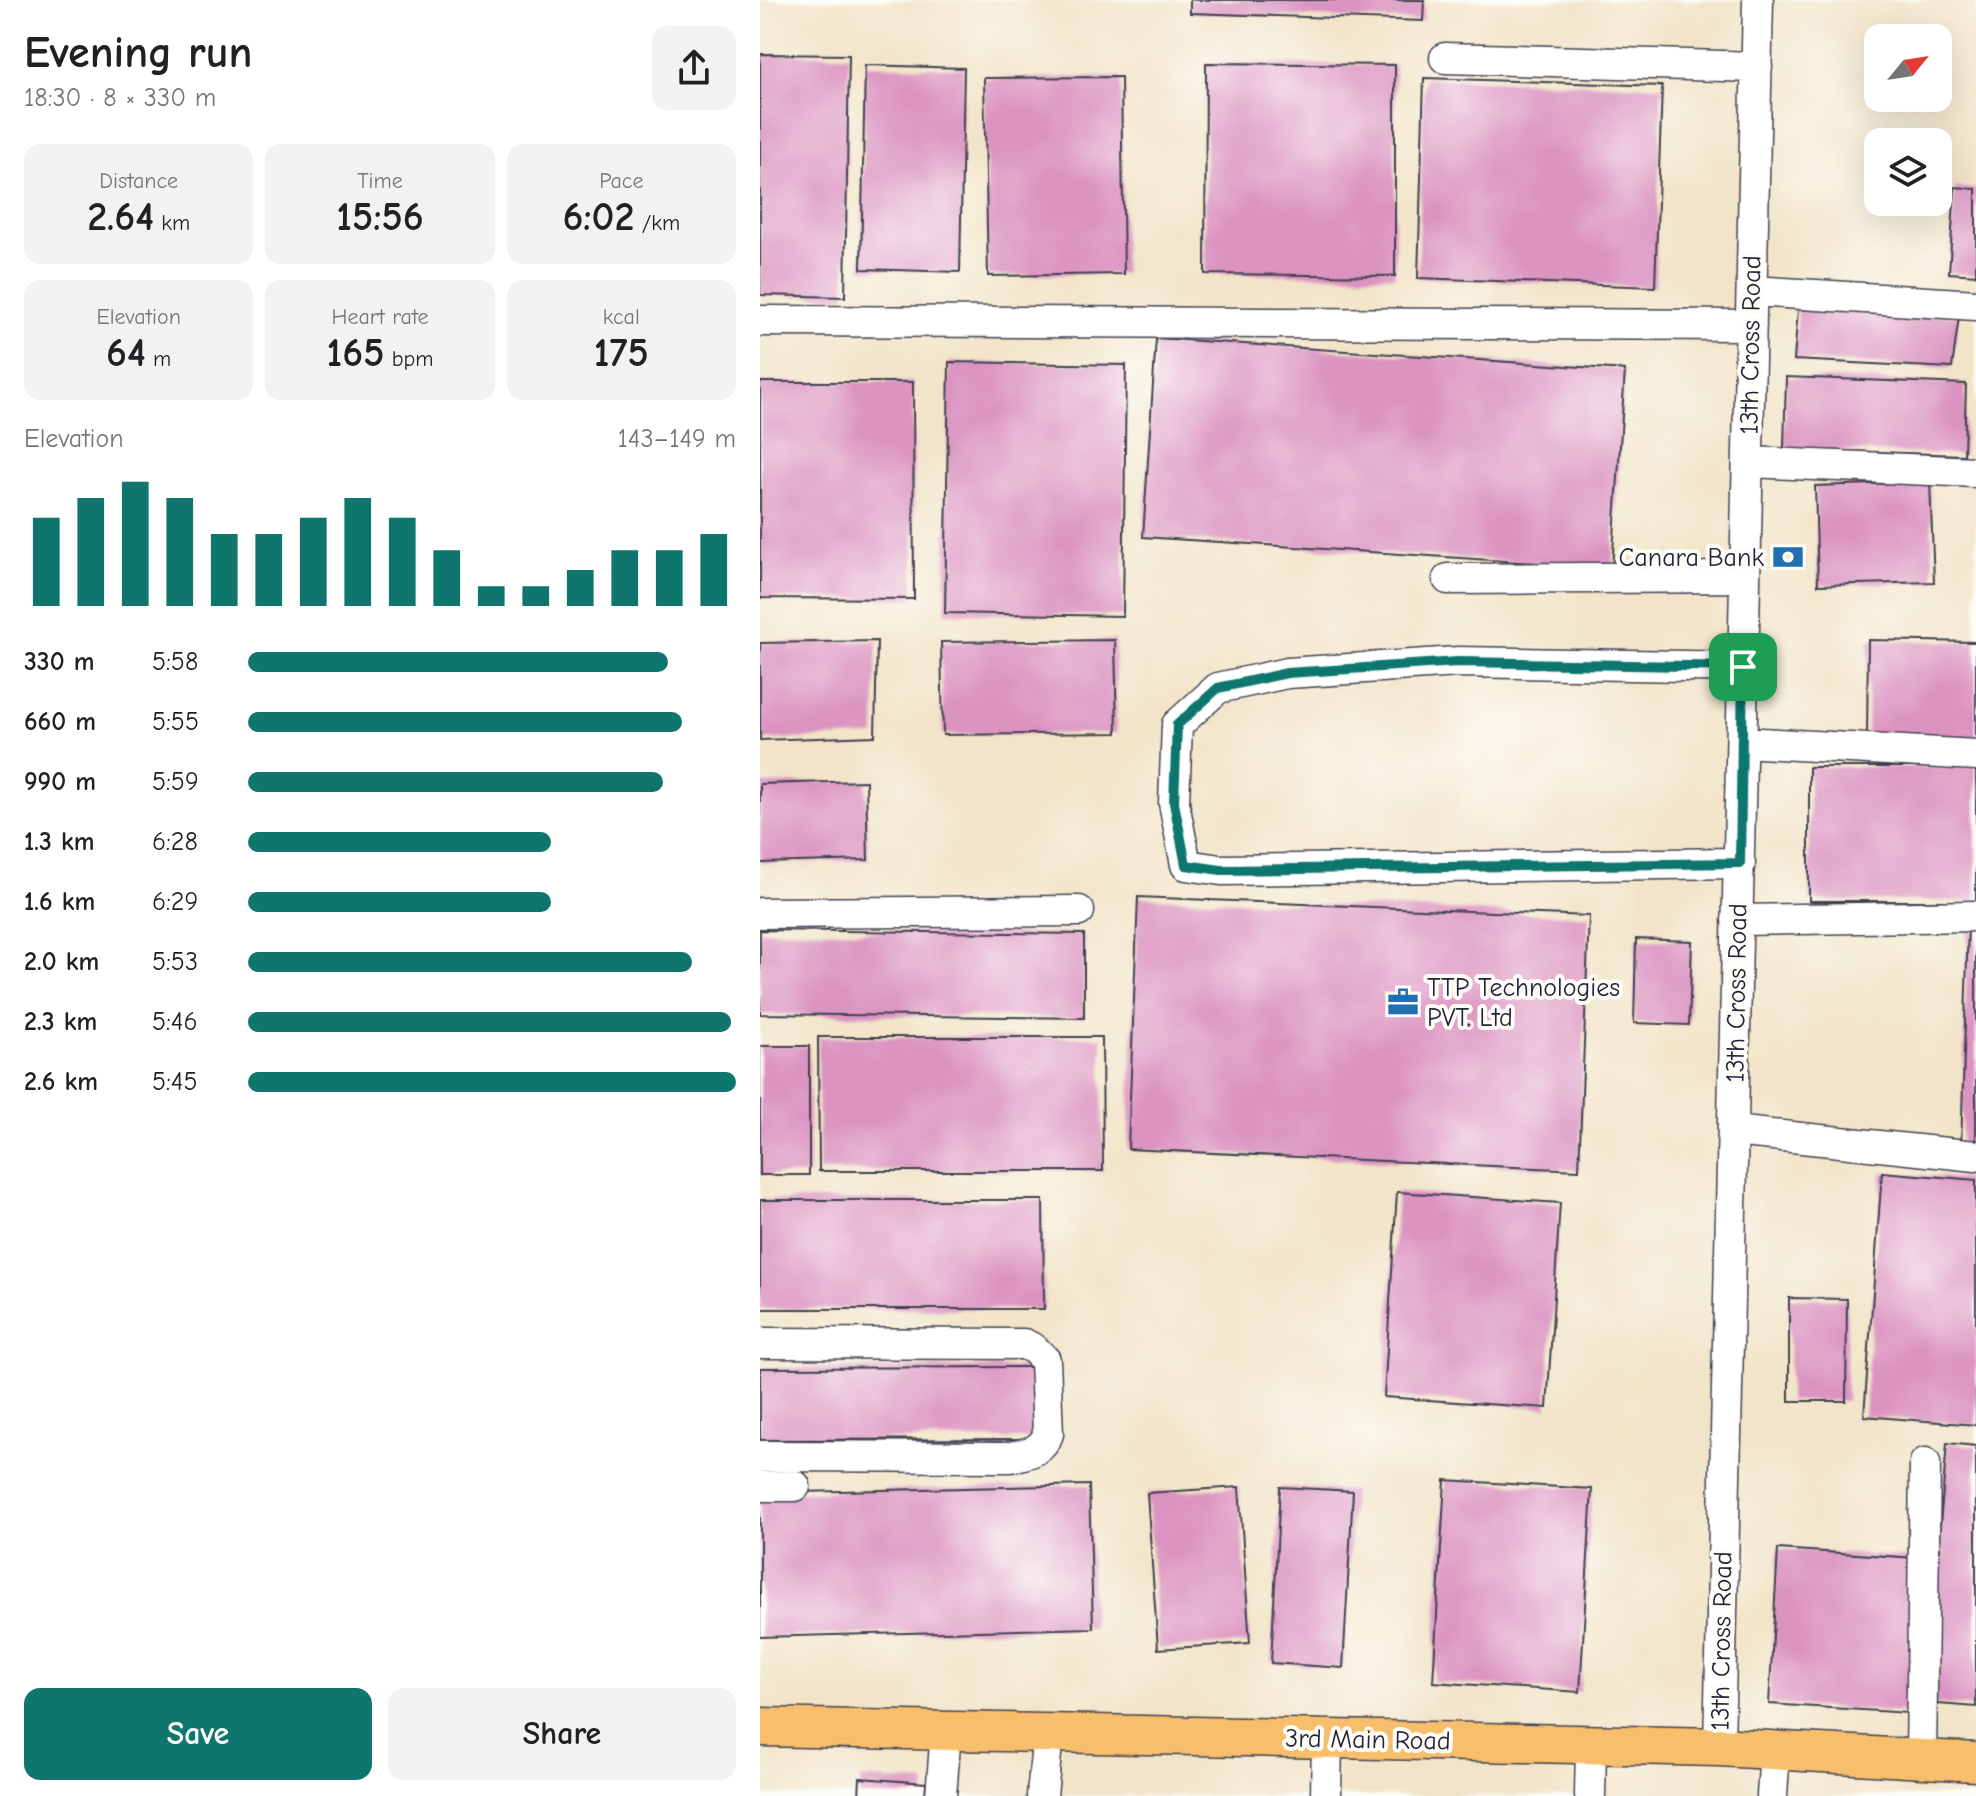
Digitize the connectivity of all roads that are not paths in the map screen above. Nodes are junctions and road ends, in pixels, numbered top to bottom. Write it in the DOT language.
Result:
graph roads {
  1 [pos="1758,0"];
  2 [pos="1445,58"];
  3 [pos="1757,67"];
  4 [pos="1752,291"];
  5 [pos="1976,305"];
  6 [pos="760,321"];
  7 [pos="1751,325"];
  8 [pos="1748,462"];
  9 [pos="1976,472"];
  10 [pos="1745,577"];
  11 [pos="1448,579"];
  12 [pos="1743,667"];
  13 [pos="1742,742"];
  14 [pos="1976,755"];
  15 [pos="1740,863"];
  16 [pos="1079,911"];
  17 [pos="760,913"];
  18 [pos="1976,916"];
  19 [pos="1737,920"];
  20 [pos="1733,1131"];
  21 [pos="1976,1156"];
  22 [pos="760,1343"];
  23 [pos="760,1456"];
  24 [pos="1925,1463"];
  25 [pos="760,1486"];
  26 [pos="795,1486"];
  27 [pos="760,1727"];
  28 [pos="946,1731"];
  29 [pos="1048,1733"];
  30 [pos="1327,1739"];
  31 [pos="1591,1744"];
  32 [pos="1719,1747"];
  33 [pos="1775,1750"];
  34 [pos="1921,1759"];
  35 [pos="1976,1762"];
  36 [pos="941,1796"];
  37 [pos="1042,1796"];
  38 [pos="1326,1796"];
  39 [pos="1590,1796"];
  40 [pos="1772,1796"];
  1 -- 3 [label="street, 13th Cross Road"];
  2 -- 3 [label="street"];
  3 -- 4 [label="street, 13th Cross Road"];
  4 -- 5 [label="street"];
  4 -- 7 [label="street, 13th Cross Road"];
  6 -- 7 [label="street"];
  7 -- 8 [label="street, 13th Cross Road"];
  8 -- 9 [label="street"];
  8 -- 10 [label="street, 13th Cross Road"];
  10 -- 11 [label="street"];
  10 -- 12 [label="street, 13th Cross Road"];
  12 -- 13 [label="street, 13th Cross Road"];
  12 -- 15 [label="street"];
  13 -- 14 [label="street"];
  13 -- 15 [label="street, 13th Cross Road"];
  15 -- 19 [label="street, 13th Cross Road"];
  16 -- 17 [label="street"];
  18 -- 19 [label="street"];
  19 -- 20 [label="street, 13th Cross Road"];
  20 -- 21 [label="street"];
  20 -- 32 [label="street, 13th Cross Road"];
  22 -- 23 [label="street"];
  24 -- 34 [label="street"];
  25 -- 26 [label="street"];
  27 -- 28 [label="main road, 3rd Main Road"];
  28 -- 29 [label="main road, 3rd Main Road"];
  28 -- 36 [label="street"];
  29 -- 30 [label="main road, 3rd Main Road"];
  29 -- 37 [label="street"];
  30 -- 31 [label="main road, 3rd Main Road"];
  30 -- 38 [label="street"];
  31 -- 32 [label="main road, 3rd Main Road"];
  31 -- 39 [label="street"];
  32 -- 33 [label="main road, 3rd Main Road"];
  33 -- 34 [label="main road, 3rd Main Road"];
  33 -- 40 [label="street"];
  34 -- 35 [label="main road, 3rd Main Road"];
}
